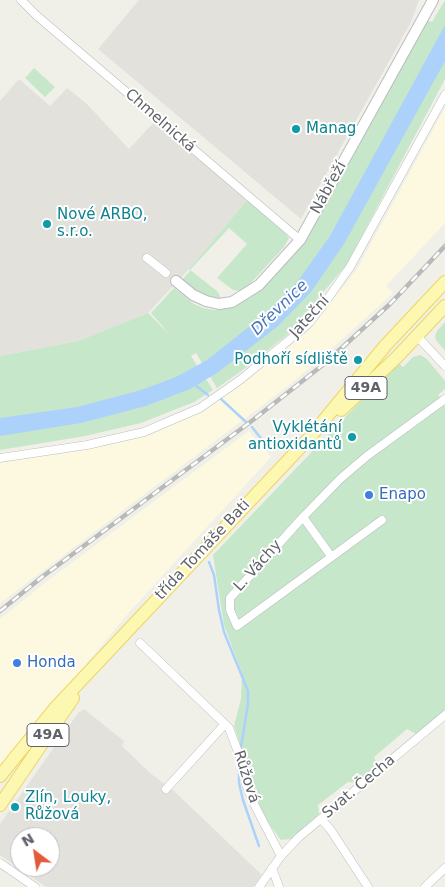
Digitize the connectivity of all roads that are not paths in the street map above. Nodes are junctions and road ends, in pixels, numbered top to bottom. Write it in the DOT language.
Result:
graph roads {
  1 [pos="433,0"];
  2 [pos="23,2"];
  3 [pos="445,95"];
  4 [pos="300,240"];
  5 [pos="147,258"];
  6 [pos="166,273"];
  7 [pos="176,281"];
  8 [pos="445,282"];
  9 [pos="445,306"];
  10 [pos="405,324"];
  11 [pos="417,336"];
  12 [pos="445,366"];
  13 [pos="445,399"];
  14 [pos="311,436"];
  15 [pos="0,458"];
  16 [pos="303,517"];
  17 [pos="382,520"];
  18 [pos="331,556"];
  19 [pos="140,643"];
  20 [pos="95,665"];
  21 [pos="445,715"];
  22 [pos="225,724"];
  23 [pos="0,776"];
  24 [pos="166,789"];
  25 [pos="0,805"];
  26 [pos="321,819"];
  27 [pos="276,862"];
  28 [pos="0,863"];
  29 [pos="445,868"];
  30 [pos="34,887"];
  31 [pos="259,887"];
  32 [pos="279,887"];
  33 [pos="368,887"];
  34 [pos="425,887"];
  1 -- 4 [label="street, Nábřeží"];
  2 -- 4 [label="street, Chmelnická"];
  3 -- 15 [label="street, Jateční"];
  4 -- 7 [label="street, Nábřeží"];
  5 -- 6 [label="street"];
  8 -- 10 [label="main road, třída Tomáše Bati / 49A"];
  9 -- 11 [label="main road, třída Tomáše Bati / 49A"];
  10 -- 11 [label="main road"];
  10 -- 14 [label="main road, třída Tomáše Bati / 49A"];
  11 -- 12 [label="street"];
  11 -- 14 [label="main road, třída Tomáše Bati / 49A"];
  13 -- 16 [label="street, L. Váchy"];
  14 -- 20 [label="main road, třída Tomáše Bati / 49A"];
  16 -- 18 [label="street"];
  16 -- 18 [label="street, L. Váchy"];
  17 -- 18 [label="street, L. Váchy"];
  19 -- 22 [label="street, Růžová"];
  20 -- 23 [label="main road, třída Tomáše Bati / 49A"];
  20 -- 25 [label="main road, třída Tomáše Bati / 49A"];
  21 -- 26 [label="street, Svat. Čecha"];
  22 -- 24 [label="street"];
  22 -- 27 [label="street, Růžová"];
  26 -- 27 [label="street, Svat. Čecha"];
  26 -- 33 [label="street"];
  27 -- 31 [label="street, Svat. Čecha"];
  27 -- 32 [label="street, Růžová"];
  28 -- 30 [label="street"];
  29 -- 34 [label="street"];
}
